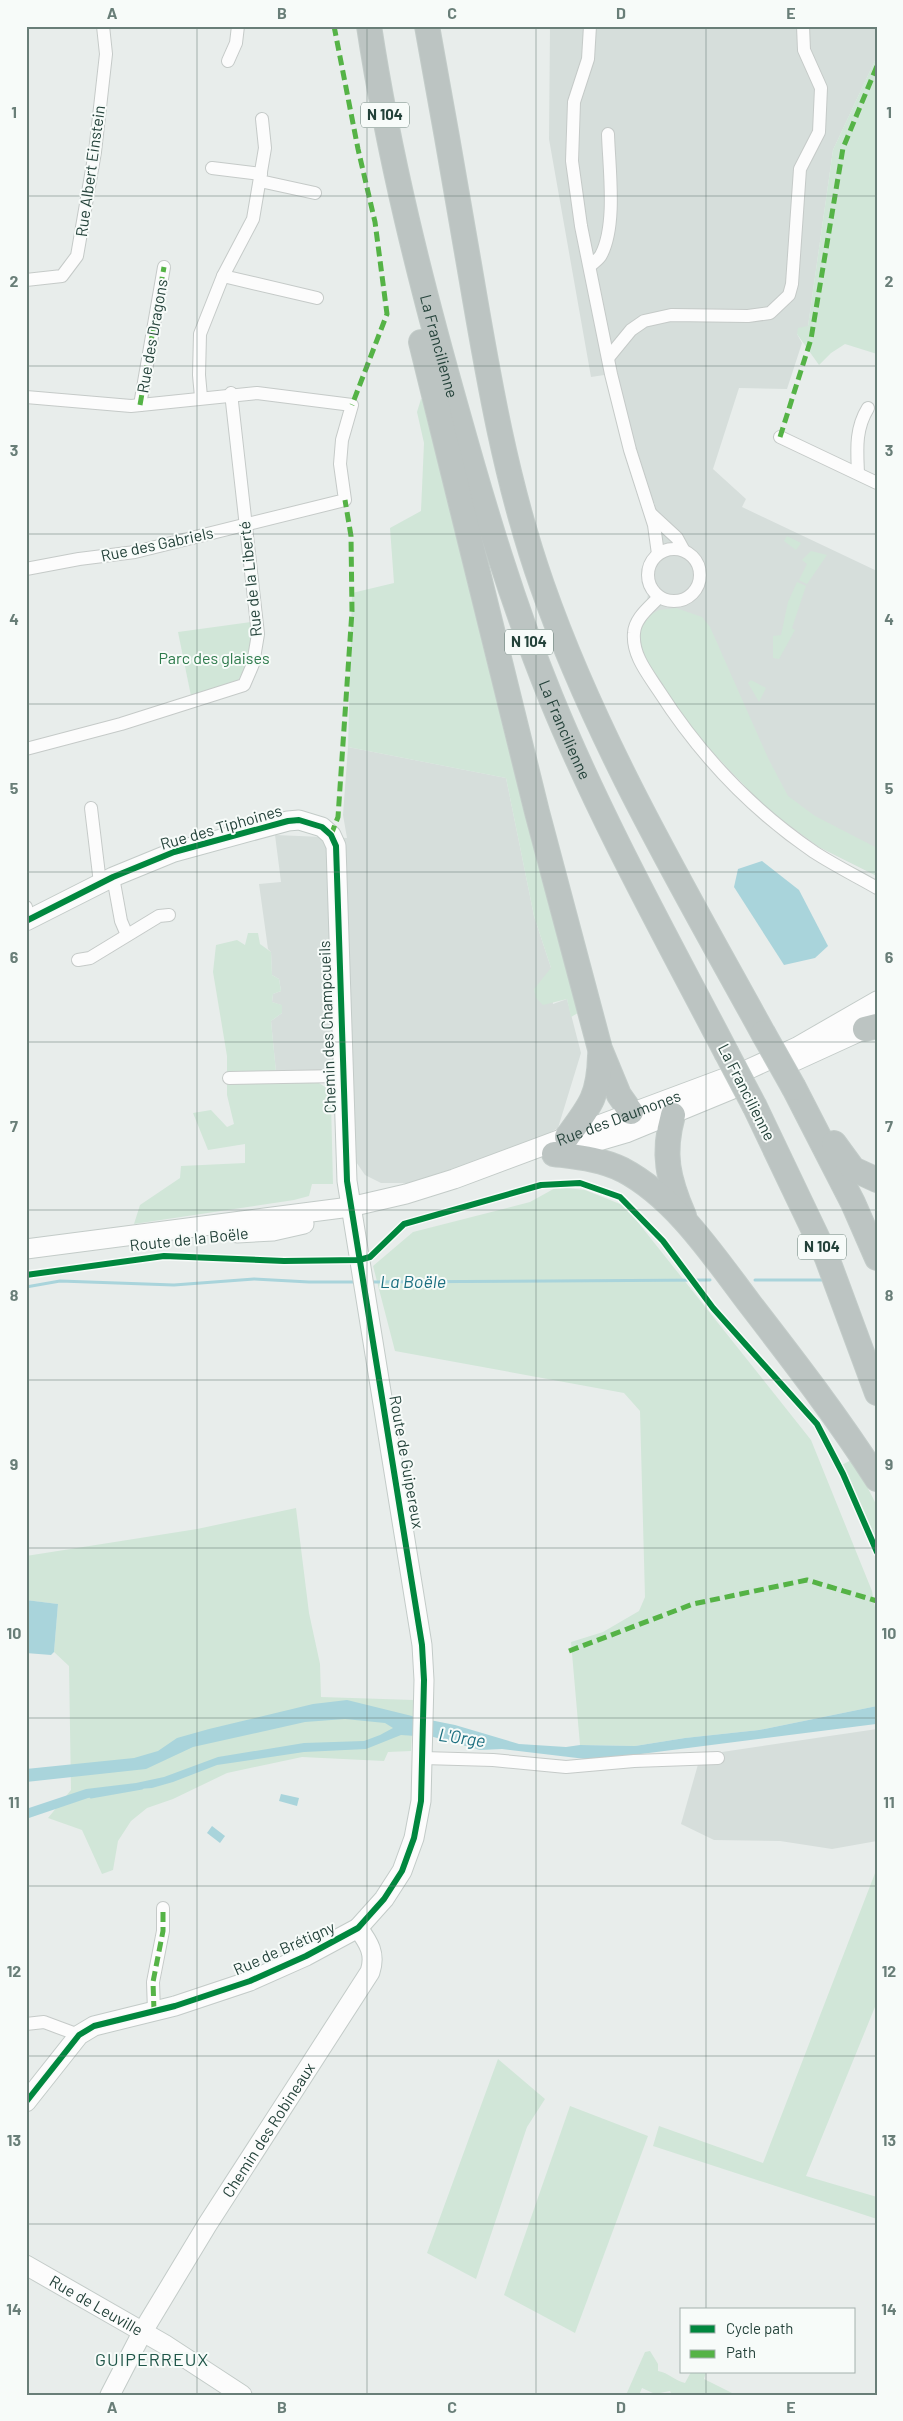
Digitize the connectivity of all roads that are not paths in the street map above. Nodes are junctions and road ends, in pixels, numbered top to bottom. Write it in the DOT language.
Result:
graph roads {
  1 [pos="103,26"];
  2 [pos="238,26"];
  3 [pos="369,26"];
  4 [pos="427,26"];
  5 [pos="590,26"];
  6 [pos="803,26"];
  7 [pos="228,61"];
  8 [pos="262,119"];
  9 [pos="608,134"];
  10 [pos="212,168"];
  11 [pos="261,178"];
  12 [pos="315,193"];
  13 [pos="402,204"];
  14 [pos="590,266"];
  15 [pos="164,267"];
  16 [pos="223,276"];
  17 [pos="26,280"];
  18 [pos="317,298"];
  19 [pos="608,358"];
  20 [pos="231,394"];
  21 [pos="26,397"];
  22 [pos="201,397"];
  23 [pos="140,405"];
  24 [pos="868,408"];
  25 [pos="780,437"];
  26 [pos="858,473"];
  27 [pos="877,483"];
  28 [pos="345,500"];
  29 [pos="651,514"];
  30 [pos="245,524"];
  31 [pos="683,550"];
  32 [pos="658,554"];
  33 [pos="26,569"];
  34 [pos="659,597"];
  35 [pos="26,749"];
  36 [pos="91,808"];
  37 [pos="336,846"];
  38 [pos="107,880"];
  39 [pos="877,888"];
  40 [pos="169,915"];
  41 [pos="27,916"];
  42 [pos="127,935"];
  43 [pos="78,960"];
  44 [pos="877,1000"];
  45 [pos="873,1025"];
  46 [pos="600,1049"];
  47 [pos="342,1076"];
  48 [pos="229,1078"];
  49 [pos="799,1098"];
  50 [pos="669,1111"];
  51 [pos="631,1112"];
  52 [pos="560,1145"];
  53 [pos="877,1180"];
  54 [pos="351,1212"];
  55 [pos="688,1224"];
  56 [pos="26,1249"];
  57 [pos="26,1257"];
  58 [pos="877,1258"];
  59 [pos="877,1392"];
  60 [pos="877,1479"];
  61 [pos="423,1713"];
  62 [pos="423,1749"];
  63 [pos="718,1758"];
  64 [pos="163,1908"];
  65 [pos="358,1928"];
  66 [pos="154,2011"];
  67 [pos="26,2024"];
  68 [pos="80,2035"];
  69 [pos="26,2102"];
  70 [pos="26,2265"];
  71 [pos="143,2331"];
  72 [pos="110,2395"];
  73 [pos="242,2395"];
  1 -- 17 [label="street, Rue Albert Einstein"];
  2 -- 7 [label="street"];
  3 -- 13 [label="highway, La Francilienne / N 104"];
  4 -- 49 [label="highway, La Francilienne / N 104, bridge"];
  5 -- 14 [label="street"];
  6 -- 19 [label="street"];
  8 -- 11 [label="street"];
  9 -- 14 [label="street"];
  10 -- 11 [label="street"];
  11 -- 12 [label="street"];
  11 -- 16 [label="street"];
  13 -- 46 [label="highway"];
  13 -- 59 [label="highway, La Francilienne / N 104, bridge"];
  14 -- 19 [label="street"];
  15 -- 23 [label="street, Rue des Dragons"];
  16 -- 18 [label="street"];
  16 -- 22 [label="street"];
  19 -- 29 [label="street"];
  20 -- 22 [label="street, Rue des Dragons"];
  20 -- 28 [label="street, Rue des Dragons"];
  20 -- 30 [label="street, Rue de la Liberté"];
  21 -- 23 [label="street, Rue des Dragons"];
  22 -- 23 [label="street, Rue des Dragons"];
  24 -- 26 [label="street"];
  25 -- 26 [label="street"];
  26 -- 27 [label="street"];
  28 -- 30 [label="street, Rue des Gabriels"];
  29 -- 31 [label="street"];
  29 -- 32 [label="street"];
  30 -- 33 [label="street, Rue des Gabriels"];
  30 -- 35 [label="street, Rue de la Liberté"];
  31 -- 32 [label="street"];
  31 -- 34 [label="street"];
  32 -- 34 [label="street"];
  34 -- 39 [label="street"];
  36 -- 38 [label="street"];
  37 -- 38 [label="street, Rue des Tiphoines"];
  37 -- 47 [label="street, Chemin des Champcueils"];
  38 -- 41 [label="street, Rue des Tiphoines"];
  38 -- 42 [label="street"];
  40 -- 42 [label="street"];
  42 -- 43 [label="street"];
  44 -- 50 [label="street, Rue des Daumones"];
  45 -- 50 [label="street, Rue des Daumones"];
  46 -- 51 [label="highway"];
  46 -- 52 [label="highway"];
  47 -- 48 [label="street"];
  47 -- 54 [label="street, Chemin des Champcueils"];
  49 -- 53 [label="highway"];
  49 -- 58 [label="highway, La Francilienne / N 104"];
  50 -- 51 [label="street"];
  50 -- 51 [label="street, Rue des Daumones"];
  50 -- 52 [label="street, Rue des Daumones"];
  50 -- 55 [label="highway"];
  51 -- 52 [label="street, Rue des Daumones"];
  52 -- 54 [label="street, Rue des Daumones"];
  52 -- 55 [label="highway"];
  54 -- 56 [label="street, Route de la Boële"];
  54 -- 57 [label="street, Route de la Boële"];
  54 -- 61 [label="street, Route de Guipereux"];
  55 -- 60 [label="highway"];
  61 -- 62 [label="street, Rue de Brétigny"];
  62 -- 63 [label="street"];
  62 -- 65 [label="street, Rue de Brétigny"];
  64 -- 66 [label="street"];
  65 -- 66 [label="street, Rue de Brétigny"];
  65 -- 71 [label="street, Chemin des Robineaux"];
  66 -- 68 [label="street, Rue de Brétigny"];
  67 -- 68 [label="street"];
  68 -- 69 [label="street, Rue de Brétigny"];
  70 -- 71 [label="street, Rue de Leuville"];
  71 -- 72 [label="street, Chemin des Robineaux"];
  71 -- 73 [label="street, Rue de Leuville"];
}
